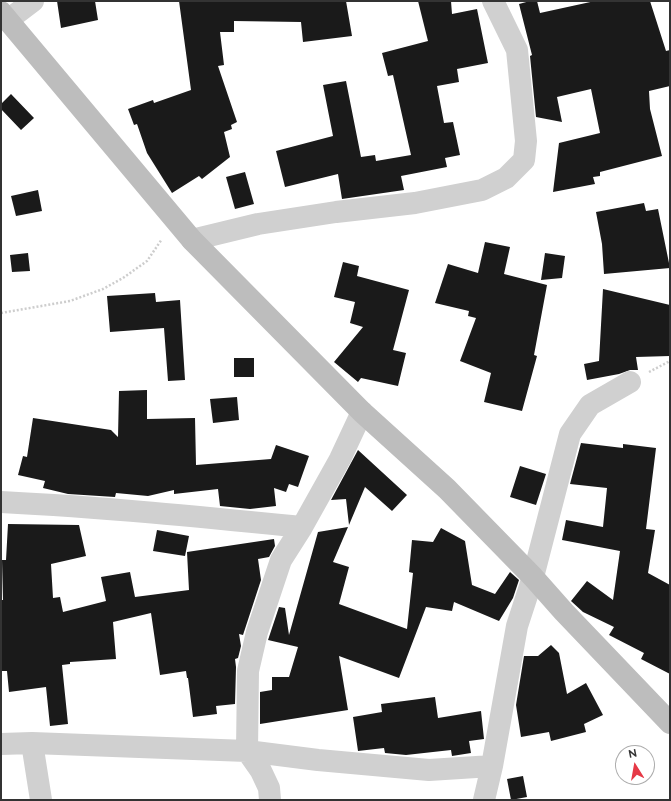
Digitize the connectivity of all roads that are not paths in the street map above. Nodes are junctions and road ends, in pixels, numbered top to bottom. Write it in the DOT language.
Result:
graph roads {
  1 [pos="33,1"];
  2 [pos="494,1"];
  3 [pos="5,16"];
  4 [pos="192,240"];
  5 [pos="630,382"];
  6 [pos="362,412"];
  7 [pos="1,502"];
  8 [pos="302,527"];
  9 [pos="533,577"];
  10 [pos="670,723"];
  11 [pos="32,743"];
  12 [pos="1,744"];
  13 [pos="247,750"];
  14 [pos="492,766"];
  15 [pos="41,800"];
  16 [pos="270,800"];
  17 [pos="484,800"];
  1 -- 3 [label="street"];
  2 -- 4 [label="street"];
  3 -- 4 [label="street"];
  4 -- 6 [label="street"];
  5 -- 9 [label="street"];
  6 -- 8 [label="street"];
  6 -- 9 [label="street"];
  7 -- 8 [label="street"];
  8 -- 13 [label="street"];
  9 -- 10 [label="street"];
  9 -- 14 [label="street"];
  11 -- 12 [label="street"];
  11 -- 13 [label="street"];
  11 -- 15 [label="street"];
  13 -- 14 [label="street"];
  13 -- 16 [label="street"];
  14 -- 17 [label="street"];
}
